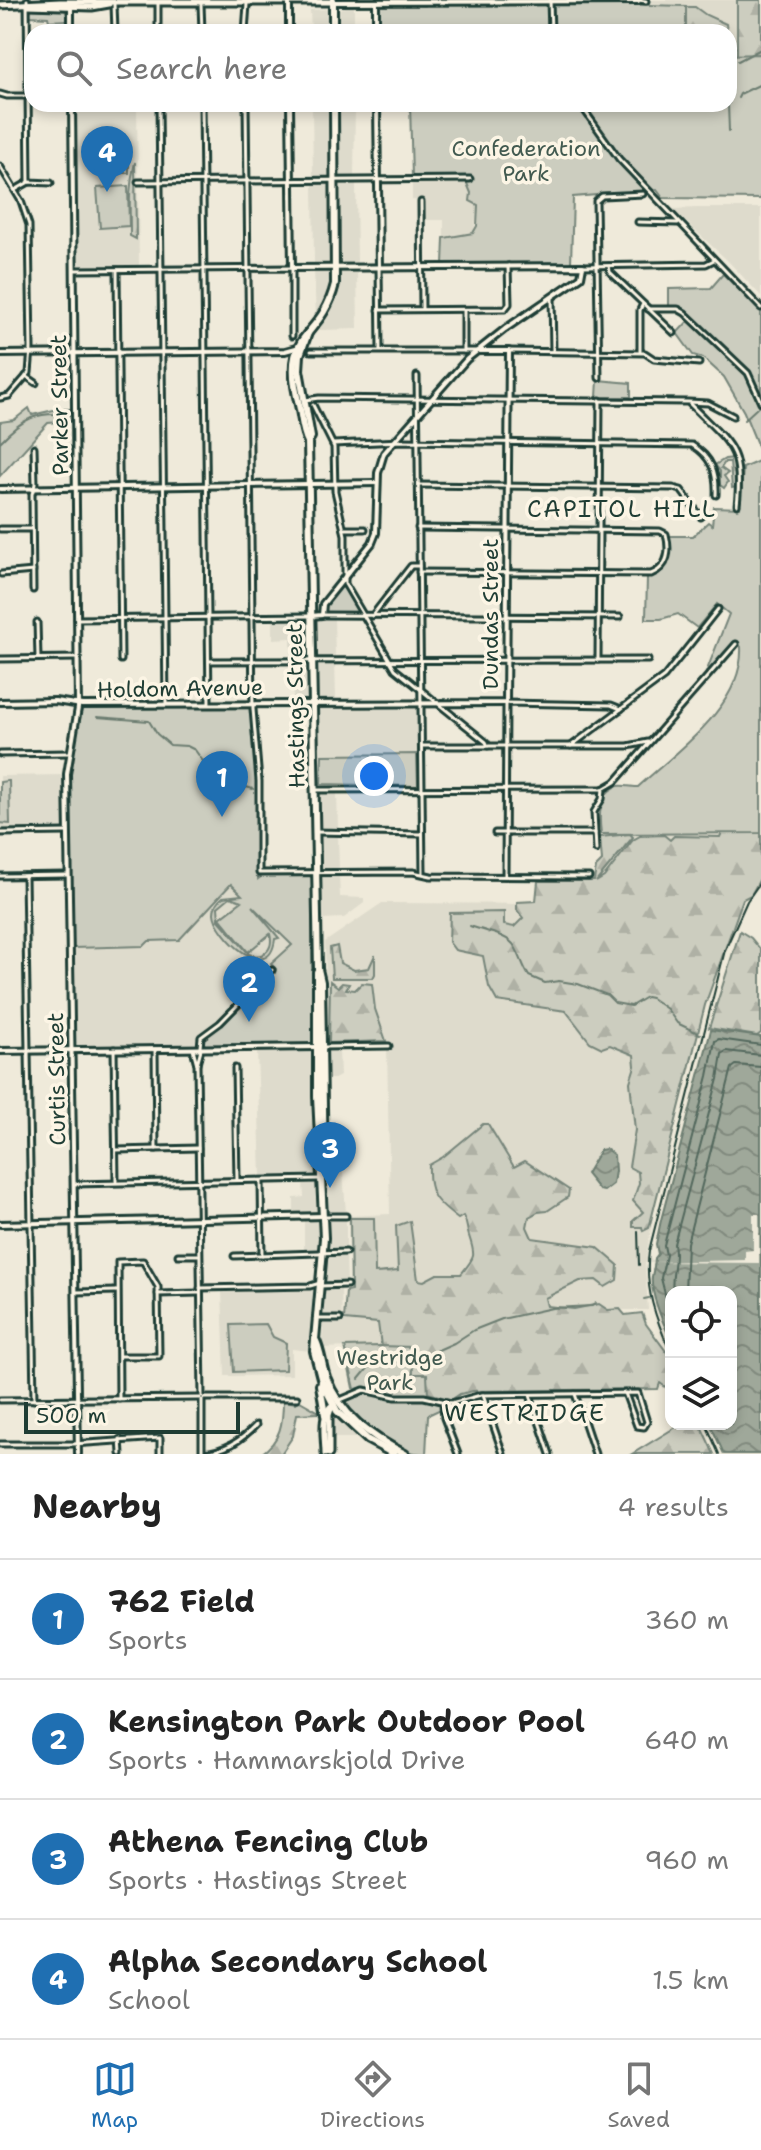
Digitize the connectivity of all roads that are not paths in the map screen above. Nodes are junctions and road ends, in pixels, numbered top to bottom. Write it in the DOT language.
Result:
graph roads {
  1 [pos="594,0"];
  2 [pos="638,0"];
  3 [pos="158,1"];
  4 [pos="201,1"];
  5 [pos="289,1"];
  6 [pos="333,1"];
  7 [pos="376,1"];
  8 [pos="420,1"];
  9 [pos="463,1"];
  10 [pos="507,1"];
  11 [pos="550,1"];
  12 [pos="646,1"];
  13 [pos="113,2"];
  14 [pos="27,3"];
  15 [pos="71,3"];
  16 [pos="245,4"];
  17 [pos="0,5"];
  18 [pos="28,24"];
  19 [pos="71,24"];
  20 [pos="114,24"];
  21 [pos="158,24"];
  22 [pos="202,24"];
  23 [pos="289,24"];
  24 [pos="333,24"];
  25 [pos="376,24"];
  26 [pos="551,24"];
  27 [pos="0,94"];
  28 [pos="24,96"];
  29 [pos="30,112"];
  30 [pos="72,112"];
  31 [pos="159,112"];
  32 [pos="202,112"];
  33 [pos="246,112"];
  34 [pos="290,112"];
  35 [pos="334,112"];
  36 [pos="377,112"];
  37 [pos="585,112"];
  38 [pos="0,166"];
  39 [pos="470,179"];
  40 [pos="378,180"];
  41 [pos="247,181"];
  42 [pos="290,181"];
  43 [pos="335,181"];
  44 [pos="29,182"];
  45 [pos="138,182"];
  46 [pos="160,182"];
  47 [pos="203,182"];
  48 [pos="51,183"];
  49 [pos="15,190"];
  50 [pos="643,194"];
  51 [pos="421,202"];
  52 [pos="638,222"];
  53 [pos="678,223"];
  54 [pos="714,260"];
  55 [pos="508,266"];
  56 [pos="583,266"];
  57 [pos="596,266"];
  58 [pos="609,266"];
  59 [pos="379,267"];
  60 [pos="421,267"];
  61 [pos="292,268"];
  62 [pos="336,268"];
  63 [pos="161,269"];
  64 [pos="204,269"];
  65 [pos="248,269"];
  66 [pos="74,270"];
  67 [pos="117,270"];
  68 [pos="552,297"];
  69 [pos="643,304"];
  70 [pos="761,308"];
  71 [pos="422,309"];
  72 [pos="648,309"];
  73 [pos="379,310"];
  74 [pos="464,310"];
  75 [pos="308,333"];
  76 [pos="674,333"];
  77 [pos="292,336"];
  78 [pos="380,350"];
  79 [pos="249,351"];
  80 [pos="311,351"];
  81 [pos="464,351"];
  82 [pos="477,351"];
  83 [pos="509,351"];
  84 [pos="553,351"];
  85 [pos="118,352"];
  86 [pos="162,352"];
  87 [pos="205,352"];
  88 [pos="295,352"];
  89 [pos="597,352"];
  90 [pos="75,353"];
  91 [pos="640,353"];
  92 [pos="0,354"];
  93 [pos="30,354"];
  94 [pos="699,363"];
  95 [pos="26,376"];
  96 [pos="417,376"];
  97 [pos="599,378"];
  98 [pos="36,383"];
  99 [pos="441,389"];
  100 [pos="0,398"];
  101 [pos="417,398"];
  102 [pos="433,398"];
  103 [pos="445,398"];
  104 [pos="321,399"];
  105 [pos="508,399"];
  106 [pos="600,400"];
  107 [pos="688,402"];
  108 [pos="761,402"];
  109 [pos="305,405"];
  110 [pos="418,414"];
  111 [pos="733,416"];
  112 [pos="394,441"];
  113 [pos="418,441"];
  114 [pos="508,442"];
  115 [pos="333,444"];
  116 [pos="600,444"];
  117 [pos="34,447"];
  118 [pos="378,483"];
  119 [pos="335,485"];
  120 [pos="418,485"];
  121 [pos="508,485"];
  122 [pos="309,486"];
  123 [pos="207,487"];
  124 [pos="251,487"];
  125 [pos="599,487"];
  126 [pos="76,488"];
  127 [pos="120,488"];
  128 [pos="163,488"];
  129 [pos="0,489"];
  130 [pos="33,489"];
  131 [pos="716,495"];
  132 [pos="737,505"];
  133 [pos="701,517"];
  134 [pos="418,528"];
  135 [pos="0,529"];
  136 [pos="32,529"];
  137 [pos="344,529"];
  138 [pos="365,529"];
  139 [pos="507,529"];
  140 [pos="599,530"];
  141 [pos="419,566"];
  142 [pos="33,571"];
  143 [pos="419,572"];
  144 [pos="507,573"];
  145 [pos="599,573"];
  146 [pos="1,574"];
  147 [pos="345,578"];
  148 [pos="33,590"];
  149 [pos="311,604"];
  150 [pos="322,606"];
  151 [pos="718,609"];
  152 [pos="322,615"];
  153 [pos="419,615"];
  154 [pos="311,616"];
  155 [pos="363,616"];
  156 [pos="372,616"];
  157 [pos="506,616"];
  158 [pos="208,617"];
  159 [pos="252,617"];
  160 [pos="598,617"];
  161 [pos="620,617"];
  162 [pos="121,618"];
  163 [pos="165,618"];
  164 [pos="77,619"];
  165 [pos="37,622"];
  166 [pos="736,644"];
  167 [pos="78,658"];
  168 [pos="0,659"];
  169 [pos="38,659"];
  170 [pos="387,659"];
  171 [pos="419,659"];
  172 [pos="121,660"];
  173 [pos="252,660"];
  174 [pos="312,660"];
  175 [pos="506,660"];
  176 [pos="598,660"];
  177 [pos="648,660"];
  178 [pos="209,661"];
  179 [pos="420,690"];
  180 [pos="0,702"];
  181 [pos="420,702"];
  182 [pos="437,702"];
  183 [pos="253,703"];
  184 [pos="313,703"];
  185 [pos="506,703"];
  186 [pos="166,704"];
  187 [pos="209,704"];
  188 [pos="78,705"];
  189 [pos="621,709"];
  190 [pos="648,742"];
  191 [pos="421,746"];
  192 [pos="488,746"];
  193 [pos="571,746"];
  194 [pos="505,747"];
  195 [pos="69,753"];
  196 [pos="0,754"];
  197 [pos="422,789"];
  198 [pos="505,789"];
  199 [pos="603,789"];
  200 [pos="314,790"];
  201 [pos="67,832"];
  202 [pos="315,832"];
  203 [pos="0,833"];
  204 [pos="495,833"];
  205 [pos="505,833"];
  206 [pos="595,833"];
  207 [pos="422,834"];
  208 [pos="596,850"];
  209 [pos="316,873"];
  210 [pos="423,874"];
  211 [pos="68,875"];
  212 [pos="0,876"];
  213 [pos="25,876"];
  214 [pos="505,876"];
  215 [pos="589,877"];
  216 [pos="272,970"];
  217 [pos="389,1046"];
  218 [pos="319,1047"];
  219 [pos="193,1048"];
  220 [pos="202,1048"];
  221 [pos="114,1049"];
  222 [pos="155,1049"];
  223 [pos="28,1050"];
  224 [pos="71,1050"];
  225 [pos="0,1051"];
  226 [pos="197,1064"];
  227 [pos="235,1068"];
  228 [pos="198,1148"];
  229 [pos="156,1149"];
  230 [pos="116,1150"];
  231 [pos="322,1176"];
  232 [pos="237,1180"];
  233 [pos="198,1181"];
  234 [pos="261,1181"];
  235 [pos="116,1183"];
  236 [pos="74,1184"];
  237 [pos="323,1216"];
  238 [pos="346,1216"];
  239 [pos="261,1218"];
  240 [pos="199,1219"];
  241 [pos="74,1222"];
  242 [pos="31,1223"];
  243 [pos="0,1224"];
  244 [pos="346,1252"];
  245 [pos="323,1253"];
  246 [pos="178,1255"];
  247 [pos="200,1255"];
  248 [pos="262,1255"];
  249 [pos="234,1256"];
  250 [pos="347,1285"];
  251 [pos="310,1286"];
  252 [pos="320,1287"];
  253 [pos="117,1291"];
  254 [pos="200,1291"];
  255 [pos="76,1292"];
  256 [pos="158,1294"];
  257 [pos="317,1319"];
  258 [pos="340,1319"];
  259 [pos="316,1341"];
  260 [pos="119,1356"];
  261 [pos="322,1382"];
  262 [pos="625,1393"];
  263 [pos="575,1394"];
  264 [pos="483,1395"];
  265 [pos="530,1395"];
  266 [pos="202,1398"];
  267 [pos="297,1398"];
  268 [pos="77,1399"];
  269 [pos="119,1399"];
  270 [pos="0,1400"];
  271 [pos="34,1400"];
  272 [pos="336,1403"];
  273 [pos="443,1403"];
  274 [pos="325,1415"];
  275 [pos="256,1425"];
  276 [pos="120,1439"];
  277 [pos="78,1442"];
  278 [pos="0,1444"];
  279 [pos="202,1453"];
  280 [pos="78,1454"];
  281 [pos="121,1454"];
  282 [pos="160,1454"];
  283 [pos="327,1454"];
  284 [pos="394,1454"];
  285 [pos="405,1454"];
  286 [pos="458,1454"];
  287 [pos="503,1454"];
  288 [pos="550,1454"];
  289 [pos="595,1454"];
  1 -- 2 [label="street"];
  1 -- 11 [label="street"];
  2 -- 12 [label="street"];
  3 -- 4 [label="main road"];
  3 -- 13 [label="main road"];
  3 -- 21 [label="street"];
  4 -- 16 [label="main road"];
  4 -- 22 [label="street"];
  5 -- 6 [label="main road"];
  5 -- 16 [label="main road"];
  5 -- 23 [label="street"];
  6 -- 7 [label="street"];
  6 -- 24 [label="main road"];
  7 -- 8 [label="street"];
  7 -- 25 [label="street"];
  8 -- 9 [label="street"];
  9 -- 10 [label="street"];
  10 -- 11 [label="street"];
  11 -- 26 [label="street"];
  13 -- 15 [label="main road"];
  13 -- 20 [label="street"];
  14 -- 15 [label="main road"];
  14 -- 17 [label="main road"];
  14 -- 18 [label="street"];
  15 -- 19 [label="street"];
  27 -- 28 [label="street"];
  29 -- 44 [label="street"];
  30 -- 66 [label="street, Parker Street"];
  31 -- 46 [label="street"];
  32 -- 47 [label="street"];
  33 -- 41 [label="street"];
  34 -- 42 [label="street"];
  35 -- 43 [label="main road, Hastings Street"];
  36 -- 40 [label="street"];
  37 -- 53 [label="street"];
  38 -- 49 [label="street"];
  39 -- 40 [label="street"];
  40 -- 43 [label="street"];
  40 -- 59 [label="street"];
  41 -- 42 [label="street"];
  41 -- 47 [label="street"];
  41 -- 65 [label="street"];
  42 -- 43 [label="street"];
  42 -- 61 [label="street"];
  43 -- 62 [label="main road, Hastings Street"];
  44 -- 48 [label="street"];
  44 -- 49 [label="street"];
  45 -- 46 [label="street"];
  46 -- 47 [label="street"];
  46 -- 63 [label="street"];
  47 -- 64 [label="street"];
  49 -- 93 [label="street"];
  50 -- 57 [label="street"];
  51 -- 60 [label="street"];
  52 -- 53 [label="street"];
  53 -- 54 [label="street"];
  54 -- 58 [label="street"];
  54 -- 70 [label="street"];
  55 -- 56 [label="street"];
  55 -- 60 [label="street"];
  55 -- 74 [label="street"];
  56 -- 57 [label="street"];
  56 -- 68 [label="street"];
  57 -- 58 [label="street"];
  57 -- 89 [label="street"];
  58 -- 69 [label="street"];
  59 -- 60 [label="street"];
  59 -- 62 [label="street"];
  59 -- 73 [label="street"];
  60 -- 71 [label="street"];
  61 -- 62 [label="street"];
  61 -- 65 [label="street"];
  61 -- 77 [label="street"];
  62 -- 75 [label="main road, Hastings Street"];
  63 -- 64 [label="street"];
  63 -- 67 [label="street"];
  63 -- 86 [label="street"];
  64 -- 65 [label="street"];
  64 -- 87 [label="street"];
  65 -- 79 [label="street"];
  66 -- 67 [label="street"];
  66 -- 90 [label="street, Parker Street"];
  67 -- 85 [label="street"];
  68 -- 82 [label="street"];
  68 -- 84 [label="street"];
  69 -- 72 [label="street"];
  69 -- 91 [label="street"];
  71 -- 73 [label="street"];
  71 -- 74 [label="street"];
  72 -- 76 [label="street"];
  72 -- 108 [label="street"];
  73 -- 78 [label="street"];
  74 -- 81 [label="street"];
  75 -- 88 [label="main road, Hastings Street"];
  75 -- 109 [label="main road, Hastings Street"];
  78 -- 80 [label="street"];
  78 -- 81 [label="street"];
  79 -- 87 [label="street"];
  79 -- 88 [label="street"];
  79 -- 124 [label="street"];
  81 -- 82 [label="street"];
  82 -- 83 [label="street"];
  82 -- 99 [label="street"];
  83 -- 84 [label="street"];
  83 -- 105 [label="street, Dundas Street"];
  84 -- 89 [label="street"];
  85 -- 86 [label="street"];
  85 -- 90 [label="street"];
  85 -- 127 [label="street"];
  86 -- 87 [label="street"];
  86 -- 128 [label="street"];
  87 -- 123 [label="street"];
  88 -- 109 [label="main road, Hastings Street"];
  89 -- 91 [label="street"];
  89 -- 97 [label="street"];
  90 -- 93 [label="street"];
  90 -- 126 [label="street, Parker Street"];
  91 -- 94 [label="street"];
  92 -- 93 [label="street"];
  93 -- 95 [label="street"];
  95 -- 98 [label="street"];
  95 -- 100 [label="street"];
  96 -- 101 [label="street"];
  99 -- 102 [label="street"];
  99 -- 103 [label="street"];
  101 -- 102 [label="street"];
  101 -- 104 [label="street"];
  101 -- 110 [label="street"];
  102 -- 103 [label="street"];
  102 -- 110 [label="street"];
  103 -- 105 [label="street"];
  104 -- 109 [label="street"];
  104 -- 109 [label="street"];
  105 -- 106 [label="street"];
  105 -- 114 [label="street, Dundas Street"];
  106 -- 107 [label="street"];
  106 -- 116 [label="street"];
  107 -- 111 [label="street"];
  107 -- 132 [label="street"];
  109 -- 115 [label="street"];
  109 -- 122 [label="main road, Hastings Street"];
  110 -- 112 [label="street"];
  110 -- 113 [label="street"];
  112 -- 113 [label="street"];
  112 -- 115 [label="street"];
  112 -- 118 [label="street"];
  113 -- 114 [label="street"];
  113 -- 120 [label="street"];
  114 -- 116 [label="street"];
  114 -- 121 [label="street, Dundas Street"];
  115 -- 119 [label="street"];
  116 -- 125 [label="street"];
  116 -- 131 [label="street"];
  117 -- 130 [label="street"];
  118 -- 119 [label="street"];
  118 -- 147 [label="street"];
  119 -- 122 [label="street"];
  119 -- 137 [label="street"];
  120 -- 121 [label="street"];
  120 -- 134 [label="street"];
  121 -- 125 [label="street"];
  121 -- 139 [label="street, Dundas Street"];
  122 -- 124 [label="street"];
  122 -- 149 [label="main road, Hastings Street"];
  123 -- 124 [label="street"];
  123 -- 128 [label="street"];
  123 -- 158 [label="street"];
  124 -- 159 [label="street"];
  125 -- 133 [label="street"];
  125 -- 140 [label="street"];
  126 -- 127 [label="street"];
  126 -- 130 [label="street"];
  126 -- 164 [label="street, Parker Street"];
  127 -- 128 [label="street"];
  127 -- 162 [label="street"];
  128 -- 163 [label="street"];
  129 -- 130 [label="street"];
  130 -- 136 [label="street"];
  134 -- 139 [label="street"];
  134 -- 141 [label="street"];
  135 -- 136 [label="street"];
  136 -- 142 [label="street"];
  137 -- 138 [label="street"];
  137 -- 147 [label="street"];
  139 -- 140 [label="street"];
  139 -- 144 [label="street, Dundas Street"];
  140 -- 145 [label="street"];
  140 -- 145 [label="street"];
  141 -- 143 [label="street"];
  141 -- 156 [label="street"];
  142 -- 146 [label="street"];
  142 -- 148 [label="street"];
  143 -- 144 [label="street"];
  143 -- 153 [label="street"];
  144 -- 145 [label="street"];
  144 -- 157 [label="street, Dundas Street"];
  145 -- 160 [label="street"];
  147 -- 150 [label="street"];
  147 -- 155 [label="street"];
  149 -- 150 [label="main road"];
  149 -- 154 [label="main road, Hastings Street"];
  150 -- 152 [label="street"];
  151 -- 189 [label="street"];
  152 -- 154 [label="street"];
  152 -- 155 [label="street"];
  153 -- 156 [label="street"];
  153 -- 157 [label="street"];
  153 -- 171 [label="street"];
  154 -- 159 [label="street"];
  154 -- 174 [label="main road, Hastings Street"];
  155 -- 156 [label="street"];
  155 -- 170 [label="street"];
  157 -- 160 [label="street"];
  157 -- 175 [label="street, Dundas Street"];
  158 -- 159 [label="street"];
  158 -- 163 [label="street"];
  158 -- 178 [label="street"];
  159 -- 173 [label="street"];
  160 -- 161 [label="street"];
  160 -- 176 [label="street"];
  162 -- 163 [label="street"];
  162 -- 164 [label="street"];
  162 -- 172 [label="street"];
  163 -- 186 [label="street"];
  164 -- 167 [label="street, Parker Street"];
  165 -- 169 [label="street"];
  166 -- 190 [label="street"];
  167 -- 169 [label="street"];
  167 -- 188 [label="street, Parker Street"];
  168 -- 169 [label="street"];
  170 -- 171 [label="street"];
  170 -- 174 [label="street"];
  170 -- 179 [label="street"];
  171 -- 175 [label="street"];
  171 -- 179 [label="street"];
  173 -- 174 [label="street"];
  173 -- 178 [label="street"];
  173 -- 183 [label="street"];
  174 -- 184 [label="main road, Hastings Street"];
  175 -- 176 [label="street"];
  175 -- 185 [label="street, Dundas Street"];
  176 -- 177 [label="street"];
  178 -- 187 [label="street"];
  179 -- 181 [label="street"];
  179 -- 182 [label="street"];
  180 -- 188 [label="street, Holdom Avenue"];
  181 -- 182 [label="street, Holdom Avenue"];
  181 -- 184 [label="street, Holdom Avenue"];
  181 -- 191 [label="street"];
  182 -- 185 [label="street, Holdom Avenue"];
  182 -- 192 [label="street"];
  183 -- 184 [label="street, Holdom Avenue"];
  183 -- 187 [label="street, Holdom Avenue"];
  183 -- 209 [label="street"];
  184 -- 200 [label="main road, Hastings Street"];
  185 -- 189 [label="street"];
  185 -- 194 [label="street, Dundas Street"];
  186 -- 187 [label="street, Holdom Avenue"];
  186 -- 188 [label="street, Holdom Avenue"];
  188 -- 195 [label="street, Curtis Street"];
  189 -- 193 [label="street"];
  190 -- 193 [label="street"];
  190 -- 199 [label="street"];
  191 -- 192 [label="street"];
  191 -- 197 [label="street"];
  192 -- 194 [label="street"];
  193 -- 194 [label="street"];
  194 -- 198 [label="street, Dundas Street"];
  195 -- 196 [label="street"];
  195 -- 201 [label="street, Curtis Street"];
  197 -- 198 [label="street"];
  197 -- 200 [label="street"];
  197 -- 207 [label="street"];
  198 -- 199 [label="street"];
  198 -- 205 [label="street, Dundas Street"];
  199 -- 206 [label="street"];
  200 -- 202 [label="main road, Hastings Street"];
  201 -- 203 [label="street"];
  201 -- 211 [label="street, Curtis Street"];
  202 -- 207 [label="street"];
  202 -- 209 [label="main road, Hastings Street"];
  204 -- 205 [label="street"];
  205 -- 206 [label="street"];
  205 -- 214 [label="street, Dundas Street"];
  206 -- 208 [label="street"];
  207 -- 210 [label="street"];
  209 -- 210 [label="street"];
  209 -- 218 [label="main road, Hastings Street"];
  210 -- 214 [label="street"];
  211 -- 213 [label="street"];
  211 -- 224 [label="street, Curtis Street"];
  212 -- 213 [label="street"];
  213 -- 223 [label="street"];
  214 -- 215 [label="street"];
  216 -- 220 [label="street"];
  217 -- 218 [label="street"];
  218 -- 220 [label="street"];
  218 -- 231 [label="main road, Hastings Street"];
  219 -- 220 [label="street"];
  219 -- 222 [label="street"];
  219 -- 226 [label="street"];
  220 -- 226 [label="street"];
  221 -- 222 [label="street"];
  221 -- 224 [label="street"];
  221 -- 230 [label="street"];
  222 -- 229 [label="street"];
  223 -- 224 [label="street"];
  223 -- 225 [label="street"];
  223 -- 242 [label="street"];
  224 -- 236 [label="street, Curtis Street"];
  226 -- 228 [label="street"];
  227 -- 232 [label="street"];
  228 -- 229 [label="street"];
  228 -- 233 [label="street"];
  229 -- 230 [label="street"];
  230 -- 235 [label="street"];
  231 -- 234 [label="street"];
  231 -- 237 [label="main road, Hastings Street"];
  232 -- 233 [label="street"];
  232 -- 234 [label="street"];
  233 -- 235 [label="street"];
  233 -- 240 [label="street"];
  234 -- 239 [label="street"];
  235 -- 236 [label="street"];
  236 -- 241 [label="street, Curtis Street"];
  237 -- 238 [label="street"];
  237 -- 239 [label="street"];
  237 -- 245 [label="main road, Hastings Street"];
  239 -- 240 [label="street"];
  239 -- 248 [label="street"];
  240 -- 241 [label="street"];
  240 -- 247 [label="street"];
  241 -- 242 [label="street"];
  241 -- 255 [label="street, Curtis Street"];
  242 -- 243 [label="street"];
  242 -- 271 [label="street"];
  244 -- 245 [label="street"];
  245 -- 248 [label="street"];
  245 -- 252 [label="main road, Hastings Street"];
  246 -- 247 [label="street"];
  247 -- 254 [label="street"];
  248 -- 249 [label="street"];
  250 -- 252 [label="street"];
  251 -- 252 [label="street"];
  251 -- 252 [label="street"];
  251 -- 254 [label="street"];
  252 -- 257 [label="main road, Hastings Street"];
  253 -- 255 [label="street"];
  253 -- 256 [label="street"];
  253 -- 260 [label="street"];
  254 -- 256 [label="street"];
  254 -- 266 [label="street"];
  255 -- 268 [label="street, Curtis Street"];
  256 -- 260 [label="street"];
  257 -- 258 [label="street"];
  257 -- 259 [label="main road, Hastings Street"];
  259 -- 261 [label="main road, Hastings Street"];
  259 -- 272 [label="main road, Hastings Street"];
  260 -- 269 [label="street"];
  261 -- 272 [label="main road, Hastings Street"];
  261 -- 274 [label="main road"];
  262 -- 262 [label="street"];
  262 -- 263 [label="street"];
  263 -- 265 [label="street"];
  263 -- 289 [label="street"];
  264 -- 265 [label="street"];
  264 -- 273 [label="street"];
  264 -- 287 [label="street"];
  265 -- 288 [label="street"];
  266 -- 267 [label="street"];
  266 -- 269 [label="street"];
  266 -- 279 [label="street"];
  268 -- 269 [label="street"];
  268 -- 271 [label="street"];
  268 -- 277 [label="street, Curtis Street"];
  270 -- 271 [label="street"];
  272 -- 273 [label="street"];
  272 -- 274 [label="main road"];
  272 -- 283 [label="main road"];
  272 -- 284 [label="main road"];
  272 -- 285 [label="main road"];
  273 -- 286 [label="street"];
  274 -- 283 [label="main road"];
  275 -- 279 [label="street"];
  276 -- 277 [label="street"];
  276 -- 281 [label="street"];
  276 -- 282 [label="street"];
  277 -- 278 [label="street"];
  277 -- 280 [label="street, Curtis Street"];
}
